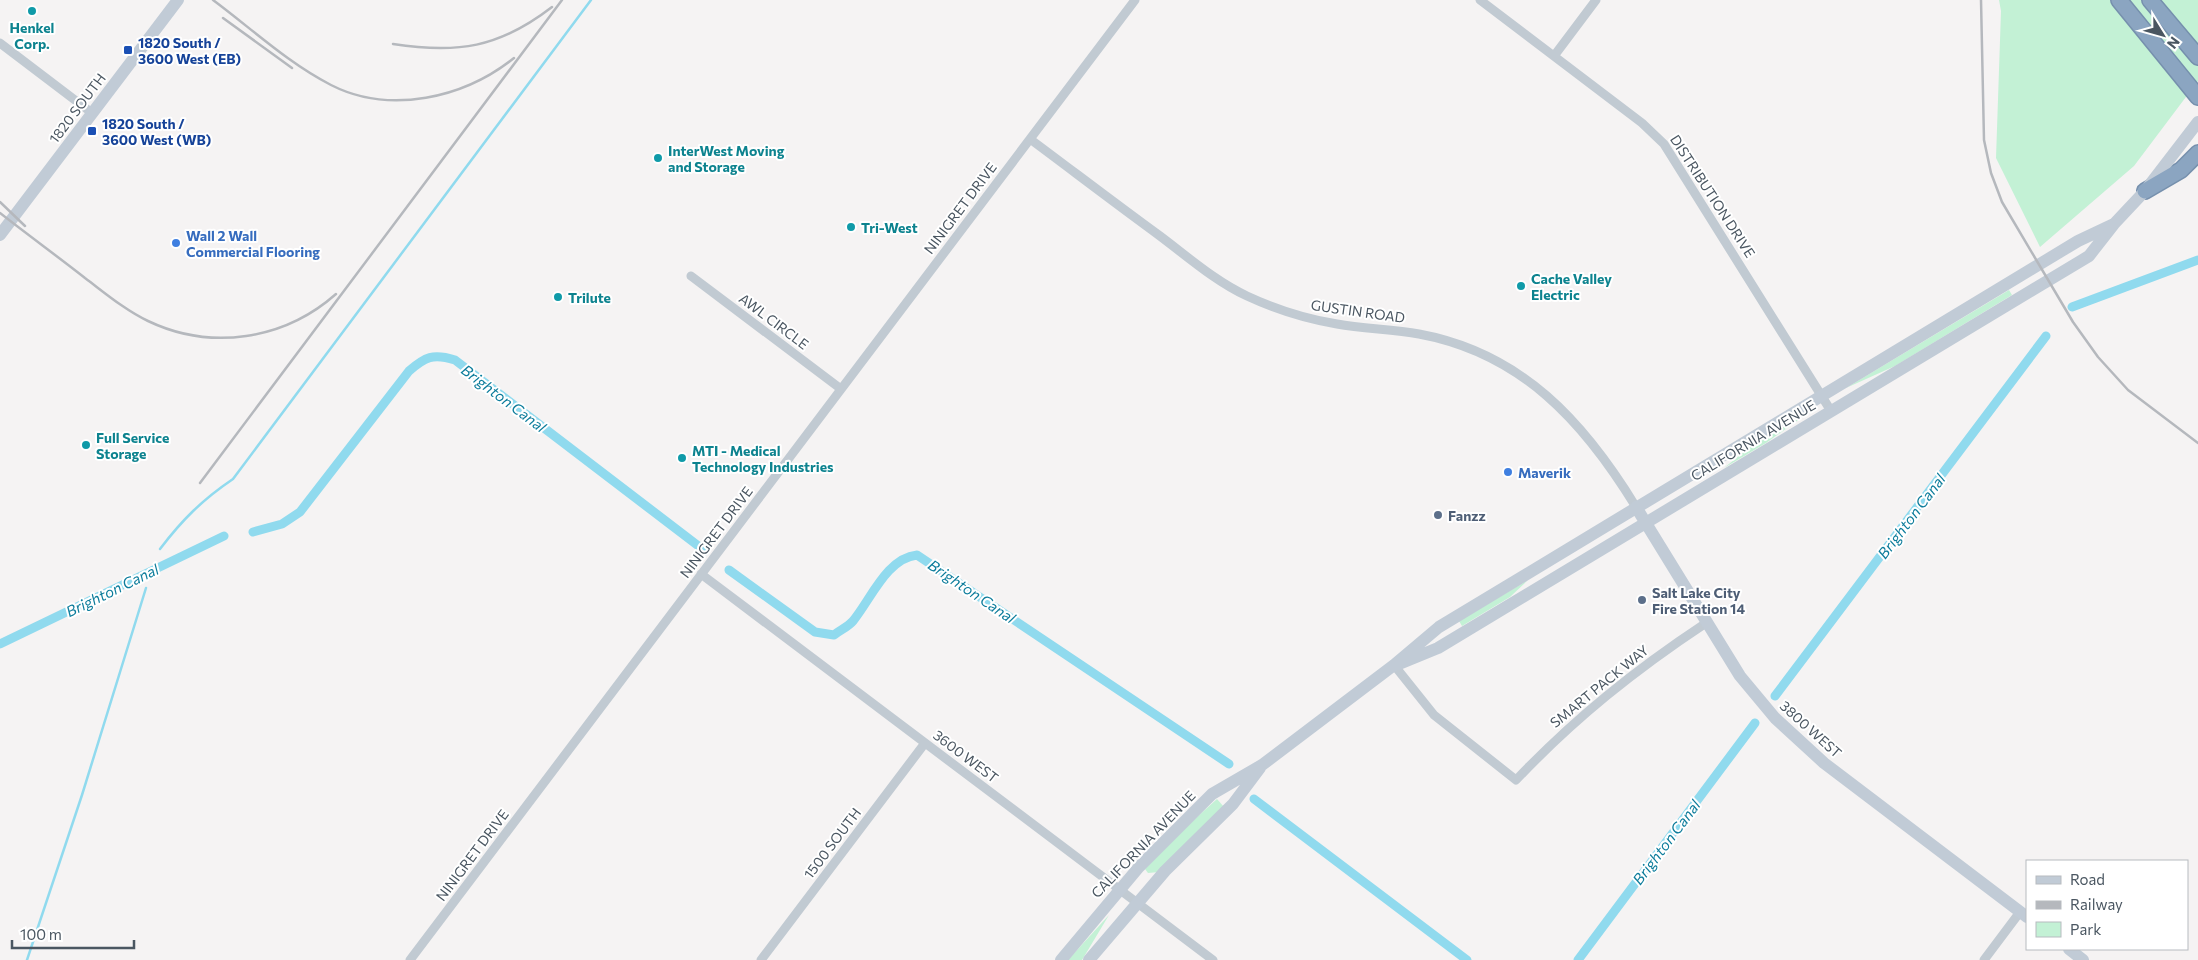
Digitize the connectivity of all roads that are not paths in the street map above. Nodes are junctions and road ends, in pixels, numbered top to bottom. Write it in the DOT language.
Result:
graph roads {
  1 [pos="178,0"];
  2 [pos="1135,0"];
  3 [pos="1480,0"];
  4 [pos="1596,0"];
  5 [pos="2118,0"];
  6 [pos="2150,0"];
  7 [pos="2179,33"];
  8 [pos="0,43"];
  9 [pos="2198,46"];
  10 [pos="1554,56"];
  11 [pos="2198,57"];
  12 [pos="2198,97"];
  13 [pos="92,113"];
  14 [pos="2198,122"];
  15 [pos="1030,139"];
  16 [pos="2198,153"];
  17 [pos="2145,191"];
  18 [pos="2114,224"];
  19 [pos="0,235"];
  20 [pos="691,276"];
  21 [pos="841,389"];
  22 [pos="1822,396"];
  23 [pos="1831,411"];
  24 [pos="1636,507"];
  25 [pos="1646,523"];
  26 [pos="702,574"];
  27 [pos="1706,623"];
  28 [pos="1394,665"];
  29 [pos="925,743"];
  30 [pos="1262,766"];
  31 [pos="1119,889"];
  32 [pos="1136,903"];
  33 [pos="2023,915"];
  34 [pos="2069,950"];
  35 [pos="410,960"];
  36 [pos="761,960"];
  37 [pos="1060,960"];
  38 [pos="1088,960"];
  39 [pos="1213,960"];
  40 [pos="1984,960"];
  41 [pos="2083,960"];
  1 -- 13 [label="main road, 1820 SOUTH"];
  2 -- 15 [label="street, NINIGRET DRIVE"];
  3 -- 10 [label="street, DISTRIBUTION DRIVE"];
  4 -- 10 [label="street"];
  5 -- 12 [label="highway"];
  6 -- 7 [label="highway"];
  7 -- 9 [label="highway"];
  7 -- 11 [label="highway"];
  8 -- 13 [label="street"];
  10 -- 22 [label="street, DISTRIBUTION DRIVE"];
  13 -- 19 [label="main road, 1820 SOUTH"];
  14 -- 17 [label="main road, CALIFORNIA AVENUE"];
  15 -- 21 [label="street, NINIGRET DRIVE"];
  15 -- 24 [label="street, GUSTIN ROAD"];
  16 -- 17 [label="highway"];
  17 -- 18 [label="main road, CALIFORNIA AVENUE"];
  18 -- 22 [label="main road, CALIFORNIA AVENUE"];
  18 -- 23 [label="main road, CALIFORNIA AVENUE"];
  20 -- 21 [label="street, AWL CIRCLE"];
  21 -- 26 [label="street, NINIGRET DRIVE"];
  22 -- 23 [label="street, DISTRIBUTION DRIVE"];
  22 -- 24 [label="main road, CALIFORNIA AVENUE"];
  23 -- 25 [label="main road, CALIFORNIA AVENUE"];
  24 -- 25 [label="main road, 3800 WEST"];
  24 -- 28 [label="main road, CALIFORNIA AVENUE"];
  25 -- 27 [label="main road, 3800 WEST"];
  25 -- 28 [label="main road, CALIFORNIA AVENUE"];
  26 -- 29 [label="street, 3600 WEST"];
  26 -- 35 [label="street, NINIGRET DRIVE"];
  27 -- 28 [label="street, SMART PACK WAY"];
  27 -- 33 [label="main road, 3800 WEST"];
  28 -- 30 [label="main road, CALIFORNIA AVENUE"];
  29 -- 31 [label="street, 3600 WEST"];
  29 -- 36 [label="street, 1500 SOUTH"];
  30 -- 31 [label="main road, CALIFORNIA AVENUE"];
  30 -- 32 [label="main road, CALIFORNIA AVENUE"];
  31 -- 32 [label="street, 3600 WEST"];
  31 -- 37 [label="main road, CALIFORNIA AVENUE"];
  32 -- 38 [label="main road, CALIFORNIA AVENUE"];
  32 -- 39 [label="street, 3600 WEST"];
  33 -- 40 [label="street"];
  34 -- 41 [label="main road"];
}
